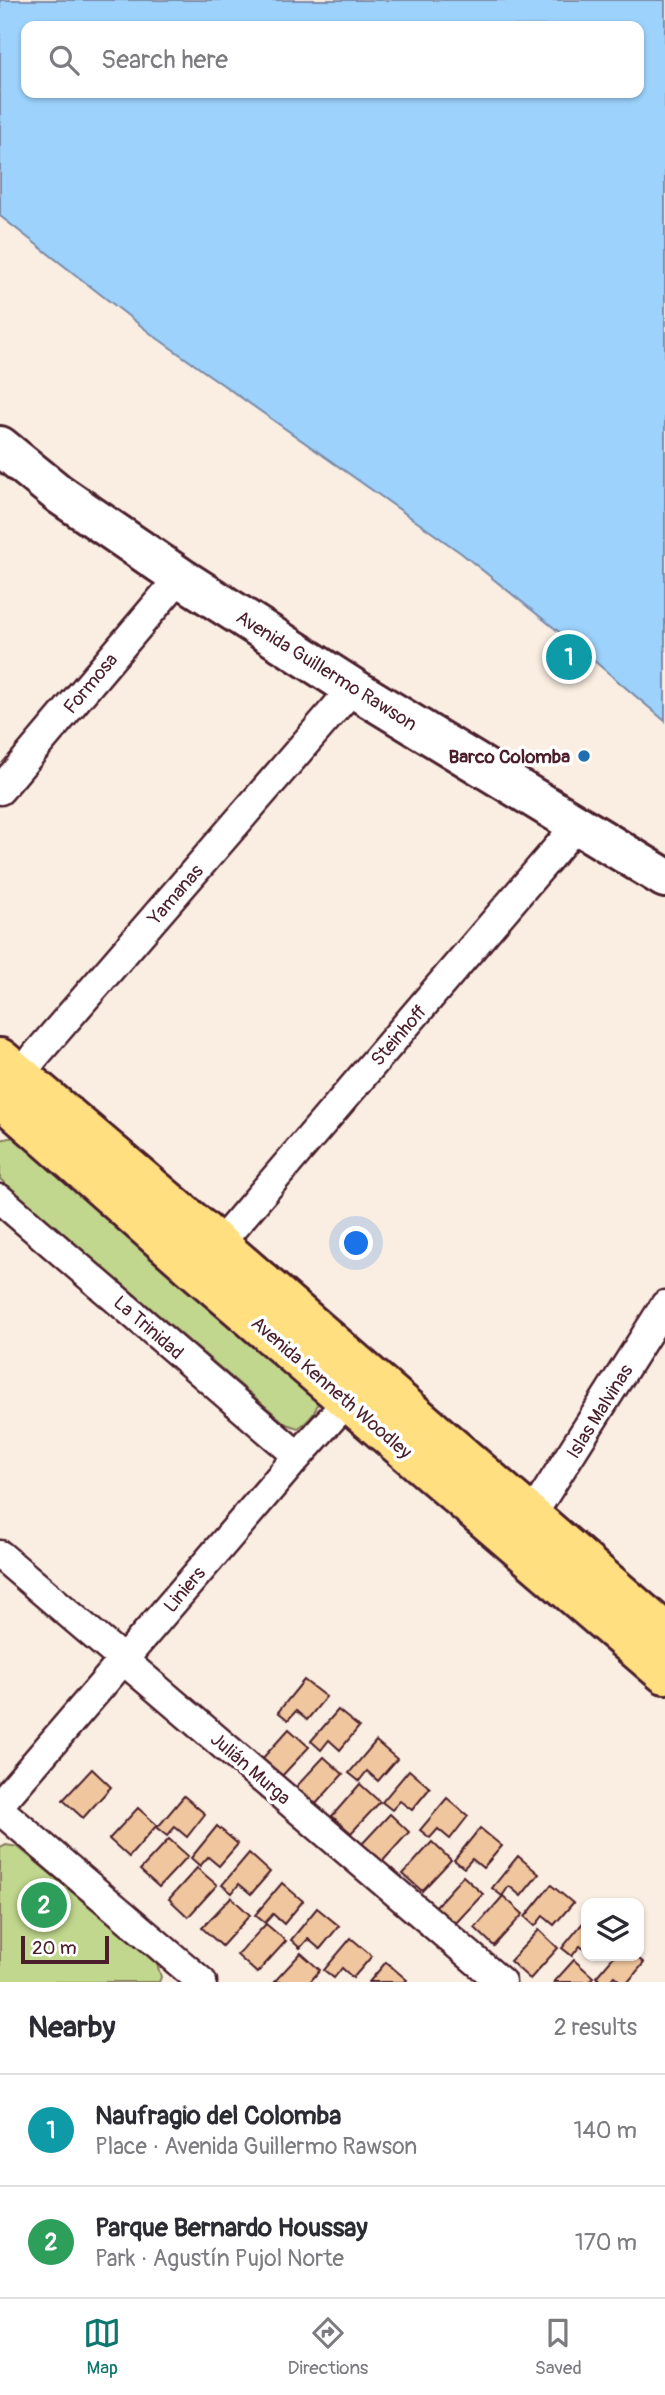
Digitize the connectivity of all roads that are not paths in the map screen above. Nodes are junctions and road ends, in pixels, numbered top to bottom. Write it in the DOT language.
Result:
graph roads {
  1 [pos="0,446"];
  2 [pos="180,577"];
  3 [pos="353,688"];
  4 [pos="0,790"];
  5 [pos="577,825"];
  6 [pos="665,878"];
  7 [pos="4,1087"];
  8 [pos="0,1199"];
  9 [pos="219,1244"];
  10 [pos="665,1305"];
  11 [pos="359,1388"];
  12 [pos="298,1456"];
  13 [pos="532,1516"];
  14 [pos="0,1555"];
  15 [pos="665,1632"];
  16 [pos="124,1659"];
  17 [pos="665,1674"];
  18 [pos="0,1804"];
  19 [pos="0,1810"];
  20 [pos="191,1979"];
  21 [pos="501,1982"];
  1 -- 2 [label="street, Avenida Guillermo Rawson"];
  2 -- 3 [label="street, Avenida Guillermo Rawson"];
  2 -- 4 [label="street, Formosa"];
  3 -- 5 [label="street, Avenida Guillermo Rawson"];
  3 -- 7 [label="street, Yamanas"];
  5 -- 6 [label="street, Avenida Guillermo Rawson"];
  5 -- 9 [label="street, Steinhoff"];
  7 -- 9 [label="main road, Avenida Kenneth Woodley"];
  7 -- 11 [label="main road, Avenida Kenneth Woodley"];
  8 -- 12 [label="street, La Trinidad"];
  9 -- 11 [label="main road, Avenida Kenneth Woodley"];
  10 -- 13 [label="street, Islas Malvinas"];
  11 -- 12 [label="street, Liniers"];
  11 -- 13 [label="main road, Avenida Kenneth Woodley"];
  11 -- 17 [label="main road, Avenida Kenneth Woodley"];
  12 -- 16 [label="street, Liniers"];
  13 -- 15 [label="main road, Avenida Kenneth Woodley"];
  14 -- 16 [label="street, Julián Murga"];
  16 -- 18 [label="street, Liniers"];
  16 -- 21 [label="street, Julián Murga"];
  19 -- 20 [label="street"];
}
